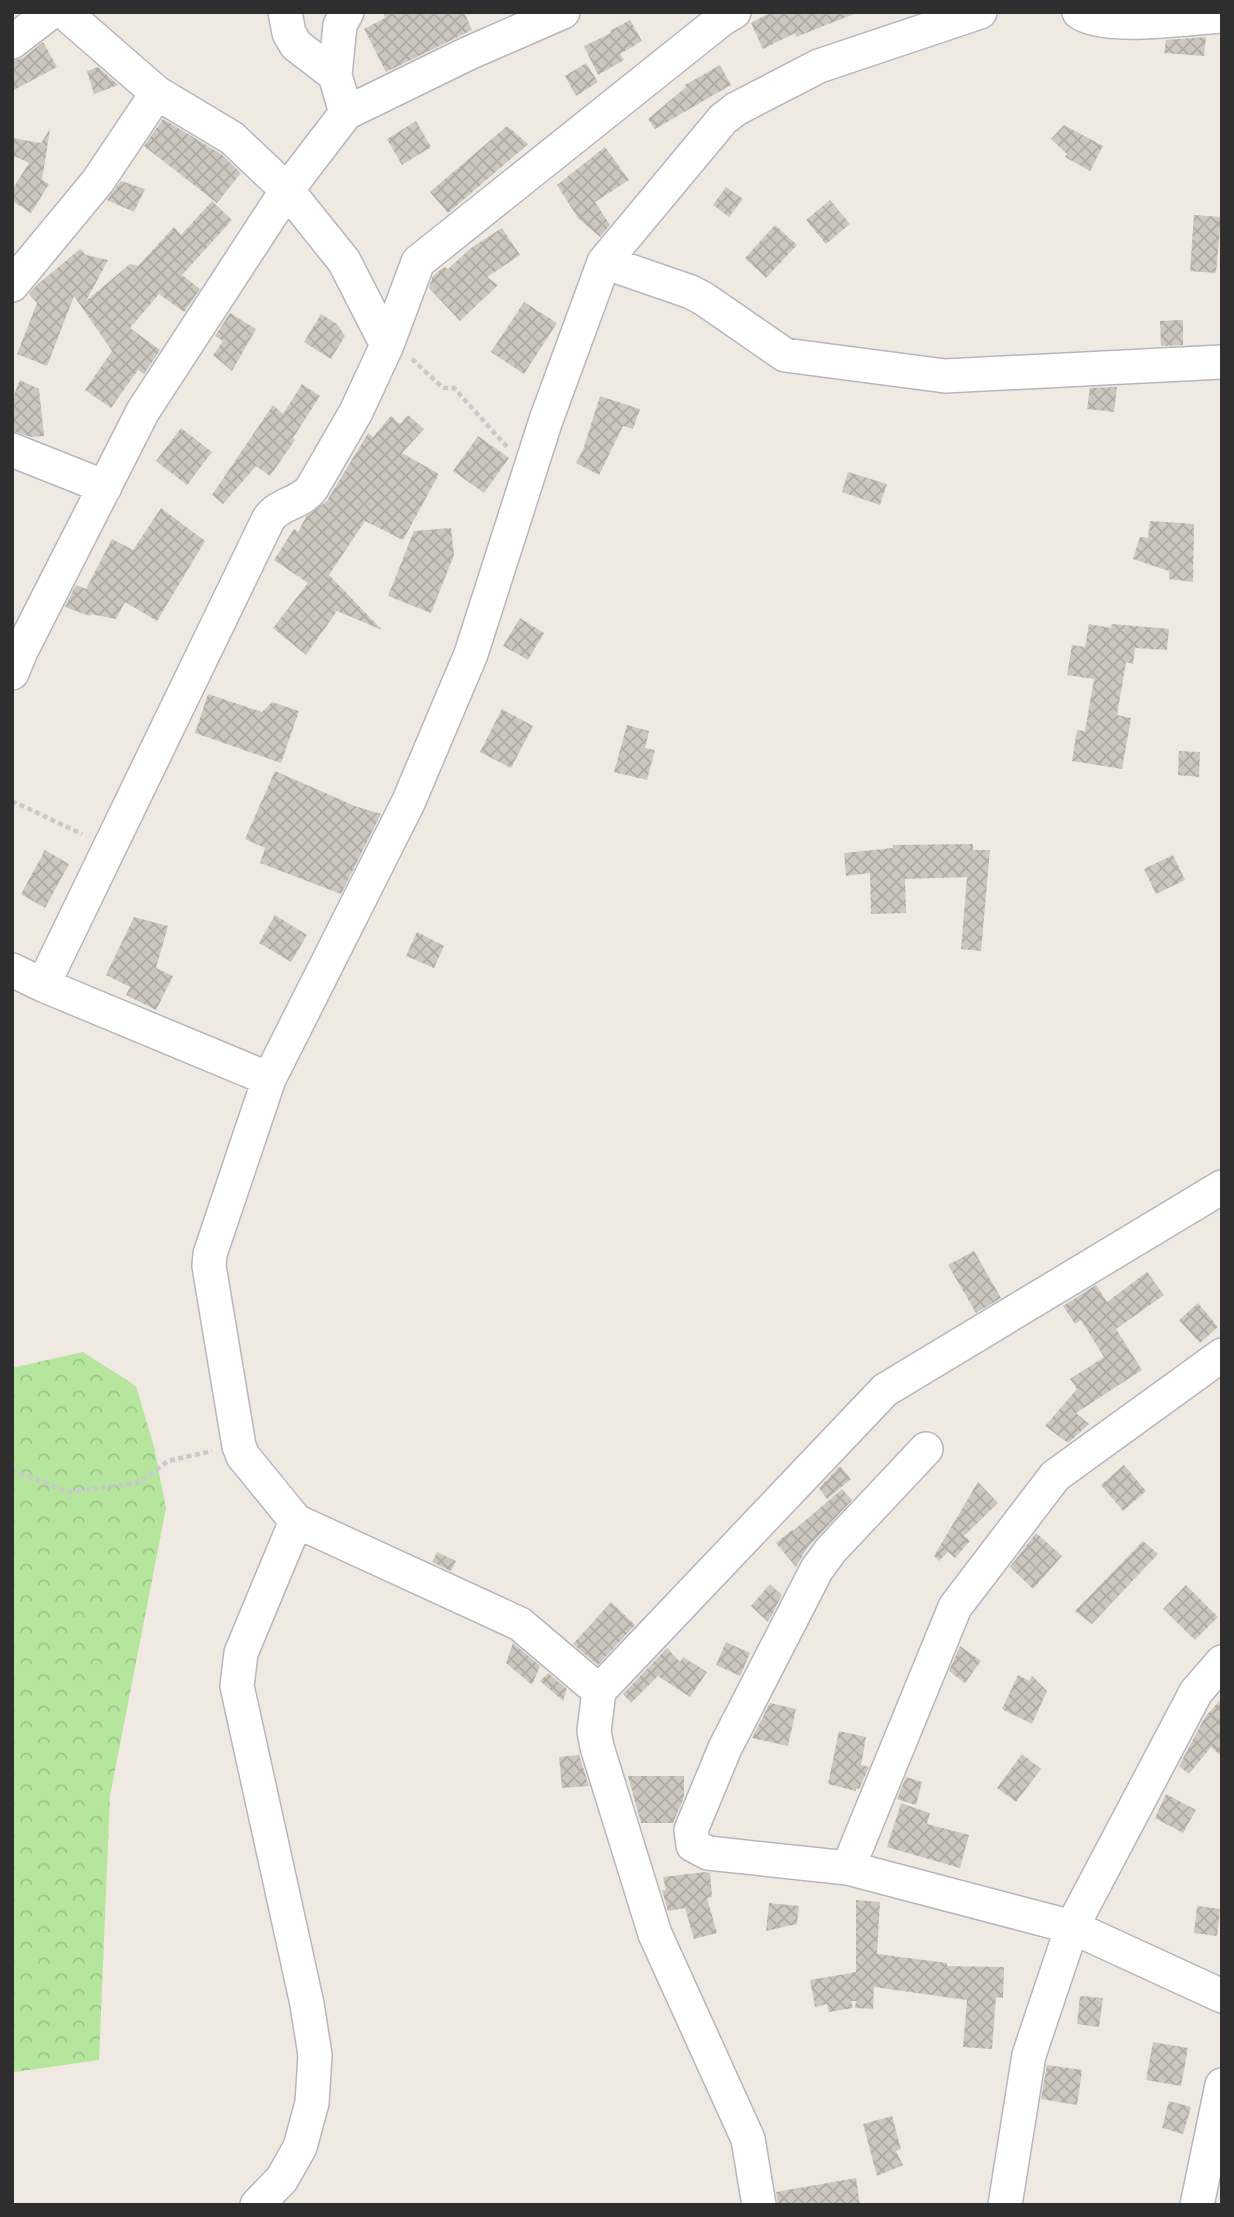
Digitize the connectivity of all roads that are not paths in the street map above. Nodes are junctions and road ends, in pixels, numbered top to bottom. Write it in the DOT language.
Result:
graph roads {
  1 [pos="51,12"];
  2 [pos="64,12"];
  3 [pos="285,12"];
  4 [pos="348,12"];
  5 [pos="563,12"];
  6 [pos="734,12"];
  7 [pos="979,12"];
  8 [pos="1079,12"];
  9 [pos="1222,16"];
  10 [pos="12,42"];
  11 [pos="335,75"];
  12 [pos="157,93"];
  13 [pos="346,113"];
  14 [pos="287,190"];
  15 [pos="604,262"];
  16 [pos="13,284"];
  17 [pos="389,340"];
  18 [pos="1222,362"];
  19 [pos="12,450"];
  20 [pos="105,487"];
  21 [pos="15,657"];
  22 [pos="12,970"];
  23 [pos="43,985"];
  24 [pos="270,1079"];
  25 [pos="1222,1188"];
  26 [pos="1222,1355"];
  27 [pos="926,1449"];
  28 [pos="296,1521"];
  29 [pos="1222,1662"];
  30 [pos="599,1691"];
  31 [pos="848,1868"];
  32 [pos="1072,1927"];
  33 [pos="1222,1996"];
  34 [pos="1222,2085"];
  35 [pos="257,2205"];
  36 [pos="759,2205"];
  37 [pos="1005,2205"];
  38 [pos="1197,2205"];
  1 -- 10 [label="street"];
  2 -- 12 [label="street"];
  3 -- 11 [label="street"];
  4 -- 11 [label="street"];
  5 -- 13 [label="street"];
  6 -- 17 [label="street"];
  7 -- 15 [label="street"];
  8 -- 9 [label="street"];
  11 -- 13 [label="street"];
  12 -- 14 [label="street"];
  12 -- 16 [label="street"];
  13 -- 14 [label="street"];
  14 -- 17 [label="street"];
  14 -- 20 [label="street"];
  15 -- 18 [label="street"];
  15 -- 24 [label="street"];
  17 -- 23 [label="street"];
  19 -- 20 [label="street"];
  20 -- 21 [label="street"];
  22 -- 23 [label="street"];
  23 -- 24 [label="street"];
  24 -- 28 [label="street"];
  25 -- 30 [label="street"];
  26 -- 31 [label="street"];
  27 -- 31 [label="street"];
  28 -- 30 [label="street"];
  28 -- 35 [label="street"];
  29 -- 32 [label="street"];
  30 -- 36 [label="street"];
  31 -- 32 [label="street"];
  32 -- 33 [label="street"];
  32 -- 37 [label="street"];
  34 -- 38 [label="street"];
}
